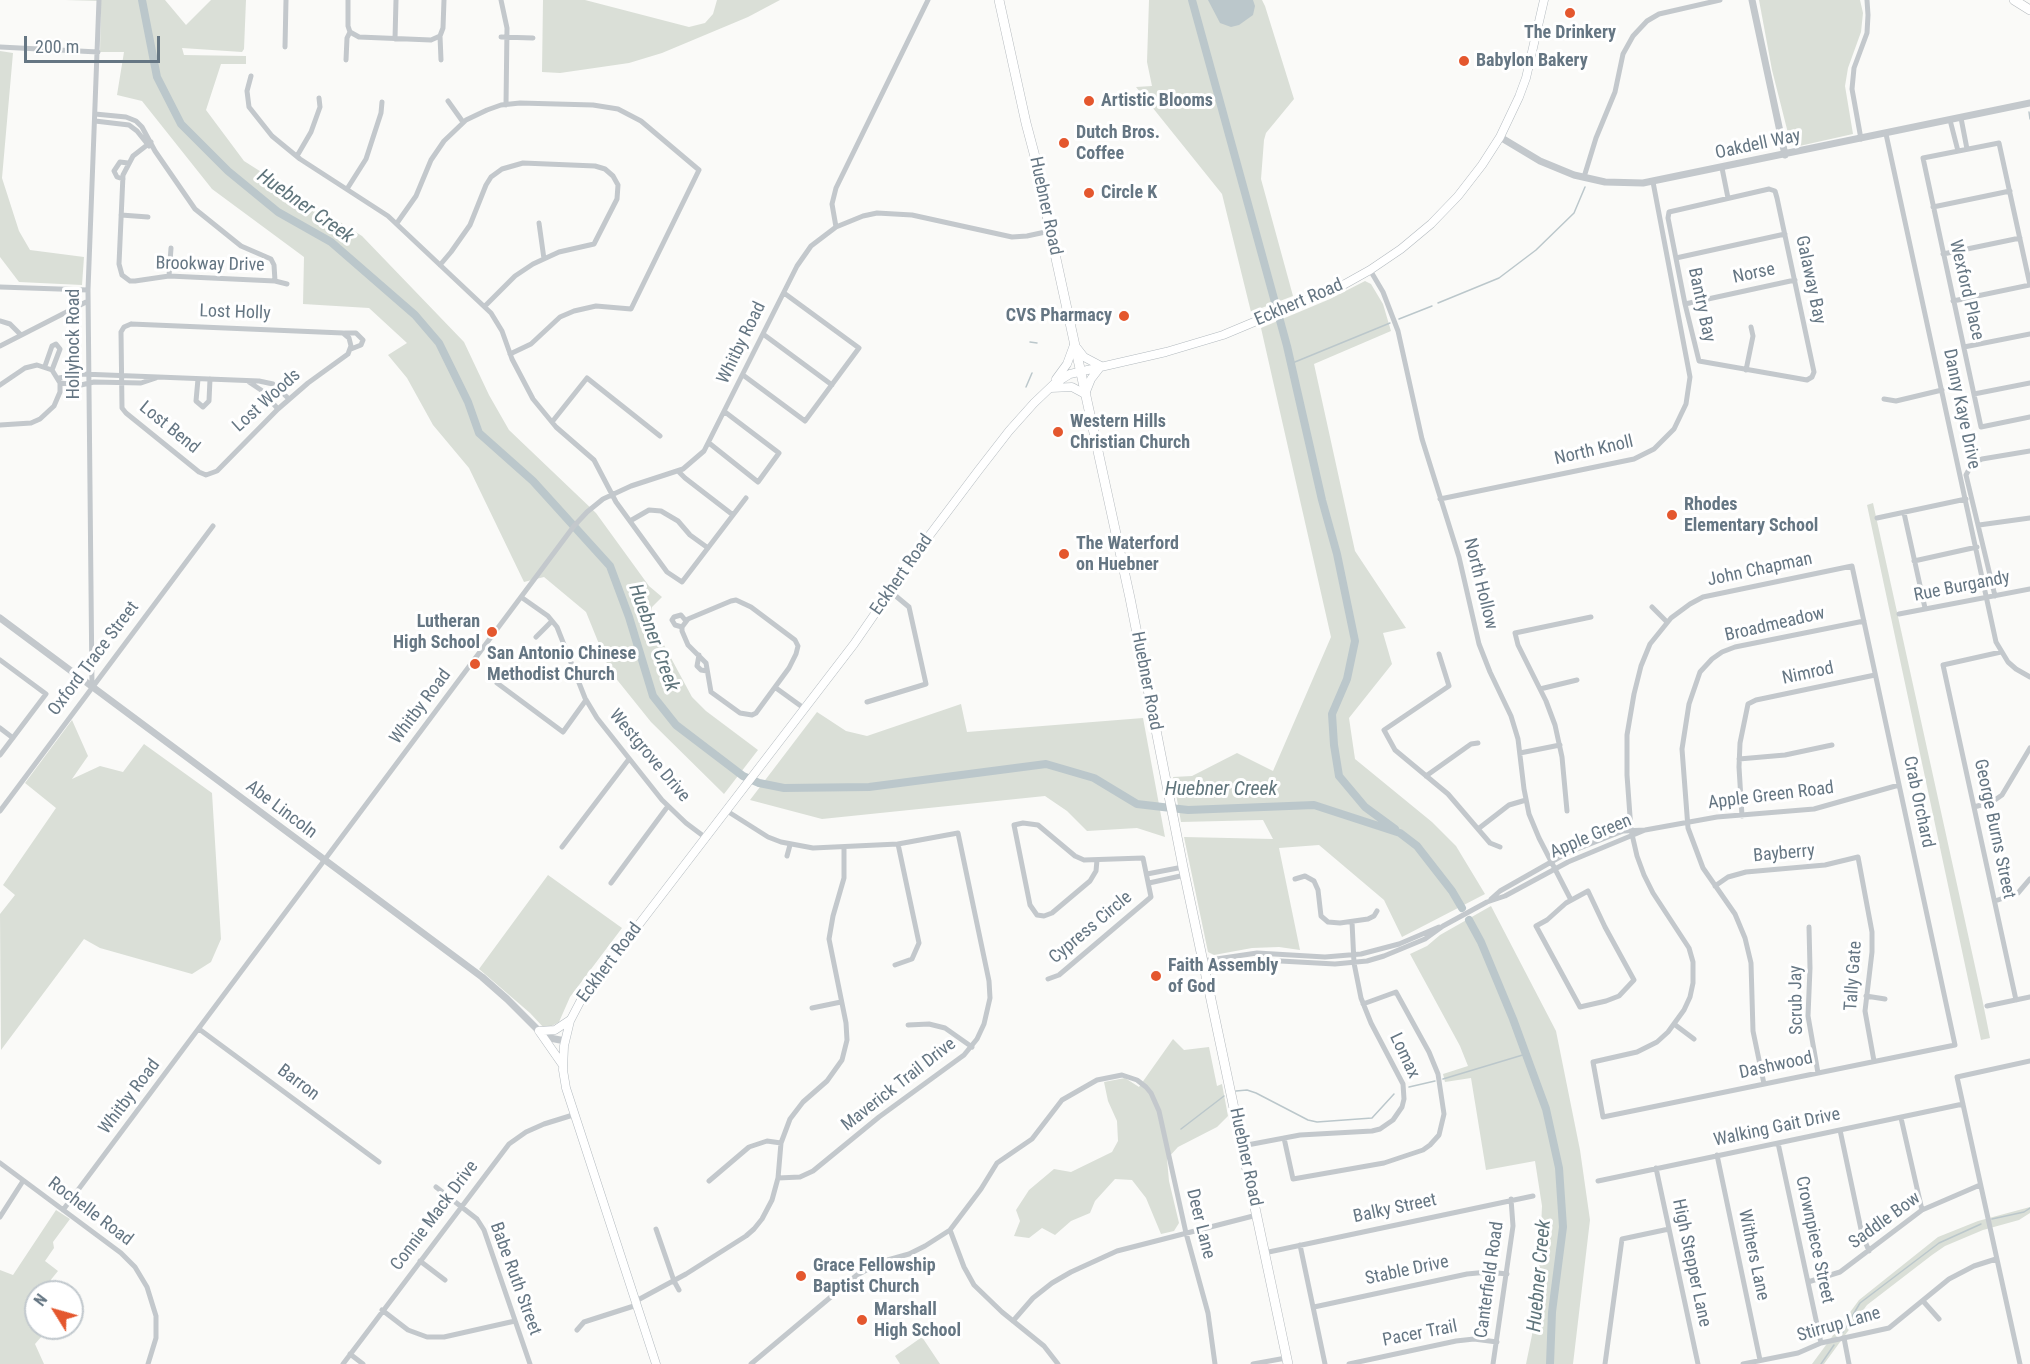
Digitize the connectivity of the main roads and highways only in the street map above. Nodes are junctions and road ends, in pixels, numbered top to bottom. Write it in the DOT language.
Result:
graph roads {
  1 [pos="999,0"];
  2 [pos="1544,0"];
  3 [pos="2014,0"];
  4 [pos="2030,10"];
  5 [pos="1074,345"];
  6 [pos="1101,366"];
  7 [pos="1080,370"];
  8 [pos="1050,388"];
  9 [pos="1086,394"];
  10 [pos="572,1019"];
  11 [pos="563,1066"];
  12 [pos="1287,1361"];
  13 [pos="656,1364"];
  1 -- 5 [label="main road, Huebner Road"];
  2 -- 6 [label="main road, Eckhert Road"];
  3 -- 4 [label="main road"];
  5 -- 6 [label="main road"];
  5 -- 7 [label="main road, Huebner Road"];
  5 -- 8 [label="main road"];
  6 -- 7 [label="main road, Eckhert Road"];
  6 -- 9 [label="main road"];
  7 -- 8 [label="main road, Eckhert Road"];
  7 -- 9 [label="main road, Huebner Road"];
  8 -- 9 [label="main road"];
  8 -- 10 [label="main road, Eckhert Road"];
  9 -- 12 [label="main road, Huebner Road"];
  10 -- 11 [label="main road, Eckhert Road"];
  10 -- 11 [label="main road"];
  11 -- 13 [label="main road, Eckhert Road"];
}
